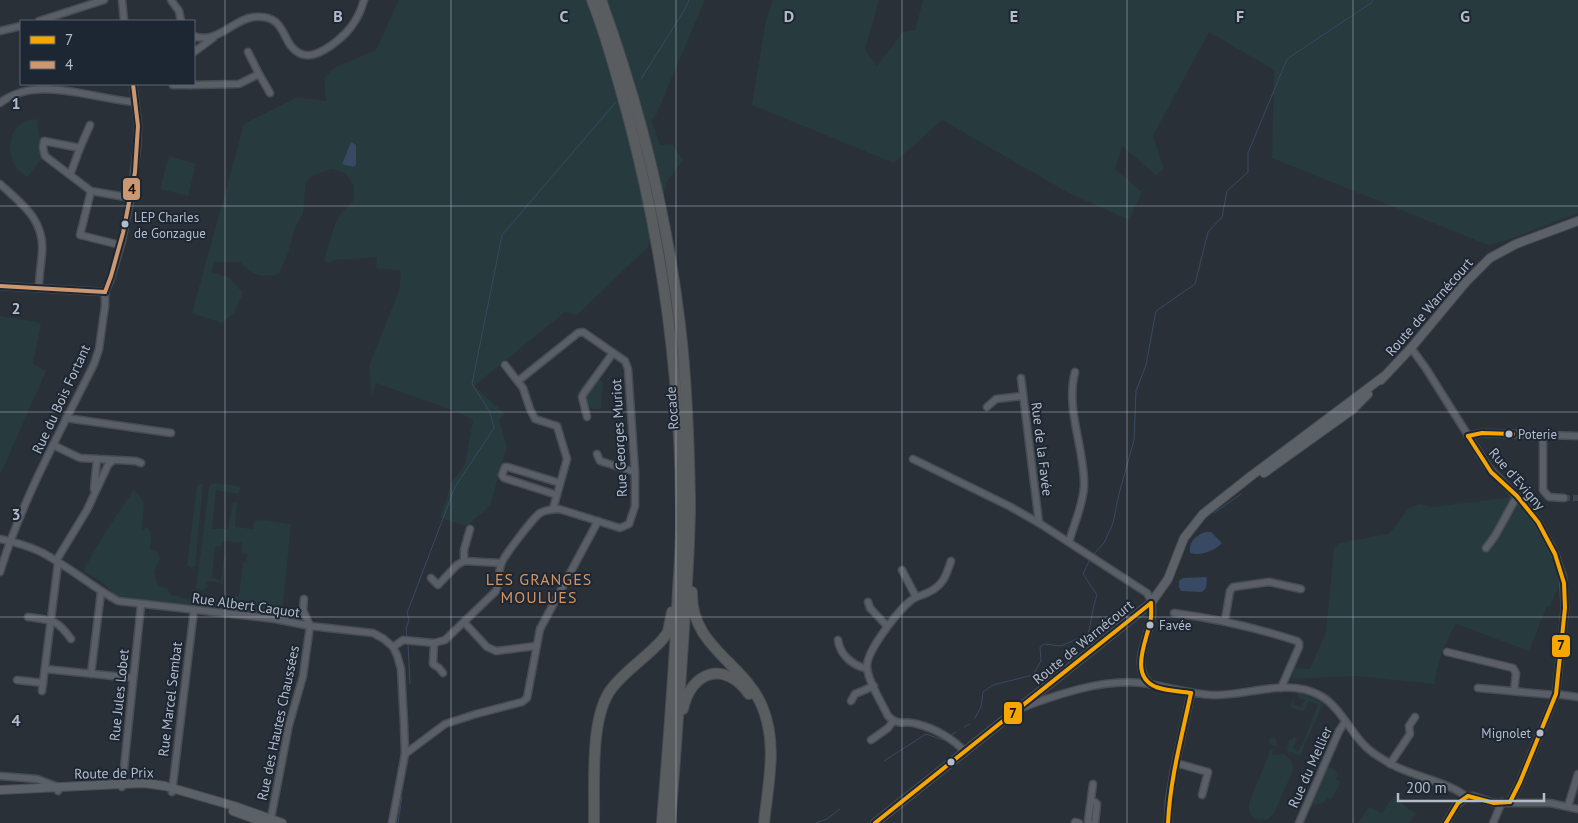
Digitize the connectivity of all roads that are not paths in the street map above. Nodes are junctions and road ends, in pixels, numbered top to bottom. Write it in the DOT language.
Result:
graph roads {
  1 [pos="104,0"];
  2 [pos="122,0"];
  3 [pos="171,0"];
  4 [pos="364,0"];
  5 [pos="592,0"];
  6 [pos="601,0"];
  7 [pos="42,20"];
  8 [pos="124,20"];
  9 [pos="181,20"];
  10 [pos="20,26"];
  11 [pos="0,31"];
  12 [pos="195,36"];
  13 [pos="216,36"];
  14 [pos="195,51"];
  15 [pos="248,52"];
  16 [pos="259,74"];
  17 [pos="195,84"];
  18 [pos="133,85"];
  19 [pos="270,93"];
  20 [pos="135,102"];
  21 [pos="0,104"];
  22 [pos="90,125"];
  23 [pos="80,148"];
  24 [pos="70,175"];
  25 [pos="0,184"];
  26 [pos="91,191"];
  27 [pos="131,198"];
  28 [pos="1578,221"];
  29 [pos="120,245"];
  30 [pos="0,286"];
  31 [pos="38,288"];
  32 [pos="105,292"];
  33 [pos="1411,348"];
  34 [pos="613,353"];
  35 [pos="505,365"];
  36 [pos="1076,372"];
  37 [pos="1021,378"];
  38 [pos="518,382"];
  39 [pos="1022,396"];
  40 [pos="987,408"];
  41 [pos="587,416"];
  42 [pos="66,418"];
  43 [pos="171,433"];
  44 [pos="1543,435"];
  45 [pos="1468,436"];
  46 [pos="1578,436"];
  47 [pos="53,445"];
  48 [pos="597,454"];
  49 [pos="97,458"];
  50 [pos="113,460"];
  51 [pos="913,460"];
  52 [pos="141,463"];
  53 [pos="634,472"];
  54 [pos="560,483"];
  55 [pos="94,492"];
  56 [pos="557,495"];
  57 [pos="1517,496"];
  58 [pos="1564,498"];
  59 [pos="553,509"];
  60 [pos="598,521"];
  61 [pos="1039,523"];
  62 [pos="470,529"];
  63 [pos="681,534"];
  64 [pos="0,539"];
  65 [pos="9,541"];
  66 [pos="1069,542"];
  67 [pos="1486,548"];
  68 [pos="464,561"];
  69 [pos="951,561"];
  70 [pos="57,562"];
  71 [pos="501,563"];
  72 [pos="688,567"];
  73 [pos="902,570"];
  74 [pos="0,572"];
  75 [pos="431,578"];
  76 [pos="1301,589"];
  77 [pos="101,592"];
  78 [pos="916,597"];
  79 [pos="304,599"];
  80 [pos="868,602"];
  81 [pos="1151,603"];
  82 [pos="141,605"];
  83 [pos="194,610"];
  84 [pos="1174,613"];
  85 [pos="28,617"];
  86 [pos="51,620"];
  87 [pos="1225,620"];
  88 [pos="464,622"];
  89 [pos="310,626"];
  90 [pos="886,626"];
  91 [pos="71,639"];
  92 [pos="838,640"];
  93 [pos="434,643"];
  94 [pos="536,646"];
  95 [pos="393,647"];
  96 [pos="1447,652"];
  97 [pos="45,669"];
  98 [pos="867,669"];
  99 [pos="443,673"];
  100 [pos="91,674"];
  101 [pos="133,678"];
  102 [pos="17,680"];
  103 [pos="43,683"];
  104 [pos="1151,685"];
  105 [pos="874,686"];
  106 [pos="1281,688"];
  107 [pos="1478,688"];
  108 [pos="42,691"];
  109 [pos="1514,691"];
  110 [pos="1191,693"];
  111 [pos="1556,695"];
  112 [pos="1578,696"];
  113 [pos="851,701"];
  114 [pos="1020,708"];
  115 [pos="1415,717"];
  116 [pos="893,721"];
  117 [pos="1345,722"];
  118 [pos="871,740"];
  119 [pos="676,752"];
  120 [pos="965,752"];
  121 [pos="405,754"];
  122 [pos="1176,763"];
  123 [pos="1390,764"];
  124 [pos="1578,774"];
  125 [pos="0,776"];
  126 [pos="1520,782"];
  127 [pos="1094,784"];
  128 [pos="122,786"];
  129 [pos="58,789"];
  130 [pos="0,790"];
  131 [pos="173,790"];
  132 [pos="0,795"];
  133 [pos="1202,795"];
  134 [pos="1466,797"];
  135 [pos="1092,801"];
  136 [pos="1502,802"];
  137 [pos="1510,802"];
  138 [pos="1520,802"];
  139 [pos="1568,806"];
  140 [pos="1578,809"];
  141 [pos="269,822"];
  142 [pos="282,823"];
  143 [pos="392,823"];
  144 [pos="594,823"];
  145 [pos="662,823"];
  146 [pos="670,823"];
  147 [pos="758,823"];
  148 [pos="764,823"];
  149 [pos="875,823"];
  150 [pos="1090,823"];
  151 [pos="1095,823"];
  152 [pos="1168,823"];
  153 [pos="1299,823"];
  154 [pos="1446,823"];
  155 [pos="1492,823"];
  1 -- 7 [label="street"];
  2 -- 8 [label="street"];
  3 -- 9 [label="street"];
  4 -- 13 [label="street"];
  5 -- 63 [label="highway"];
  6 -- 72 [label="highway, Rocade"];
  10 -- 11 [label="street"];
  12 -- 13 [label="street"];
  13 -- 14 [label="street"];
  15 -- 16 [label="street"];
  16 -- 17 [label="street"];
  16 -- 19 [label="street"];
  18 -- 20 [label="street, Rue du Bois Fortant"];
  20 -- 21 [label="street"];
  20 -- 27 [label="street, Rue du Bois Fortant"];
  22 -- 23 [label="street"];
  23 -- 24 [label="street"];
  23 -- 24 [label="street"];
  24 -- 26 [label="street"];
  25 -- 31 [label="street"];
  26 -- 27 [label="street"];
  26 -- 29 [label="street"];
  27 -- 29 [label="street, Rue du Bois Fortant"];
  28 -- 33 [label="main road, Route de Warnécourt"];
  29 -- 32 [label="street, Rue du Bois Fortant"];
  30 -- 31 [label="street"];
  31 -- 32 [label="street"];
  32 -- 42 [label="street, Rue du Bois Fortant"];
  33 -- 45 [label="street, Rue d'Evigny"];
  33 -- 81 [label="main road, Route de Warnécourt"];
  34 -- 38 [label="street, Rue Georges Muriot"];
  34 -- 41 [label="street"];
  34 -- 53 [label="street, Rue Georges Muriot"];
  35 -- 38 [label="street"];
  36 -- 66 [label="street"];
  37 -- 39 [label="street, Rue de la Favée"];
  38 -- 54 [label="street"];
  39 -- 40 [label="street"];
  39 -- 61 [label="street, Rue de la Favée"];
  42 -- 43 [label="street"];
  42 -- 47 [label="street, Rue du Bois Fortant"];
  44 -- 45 [label="street"];
  44 -- 46 [label="street"];
  44 -- 58 [label="street"];
  45 -- 57 [label="street, Rue d'Evigny"];
  47 -- 49 [label="street"];
  47 -- 65 [label="street, Rue du Bois Fortant"];
  48 -- 53 [label="street"];
  49 -- 50 [label="street"];
  49 -- 55 [label="street"];
  50 -- 52 [label="street"];
  50 -- 55 [label="street"];
  51 -- 61 [label="street"];
  53 -- 60 [label="street, Rue Georges Muriot"];
  54 -- 56 [label="street"];
  54 -- 56 [label="street"];
  55 -- 70 [label="street"];
  56 -- 59 [label="street"];
  57 -- 67 [label="street"];
  57 -- 111 [label="street, Rue d'Evigny"];
  59 -- 60 [label="street, Rue Georges Muriot"];
  59 -- 71 [label="street"];
  60 -- 94 [label="street"];
  61 -- 66 [label="street"];
  62 -- 68 [label="street"];
  63 -- 144 [label="highway"];
  63 -- 145 [label="highway"];
  64 -- 65 [label="street, Rue Albert Caquot"];
  65 -- 70 [label="street, Rue Albert Caquot"];
  65 -- 74 [label="street, Rue du Bois Fortant"];
  66 -- 81 [label="street"];
  68 -- 71 [label="street"];
  68 -- 75 [label="street"];
  69 -- 78 [label="street"];
  70 -- 77 [label="street, Rue Albert Caquot"];
  70 -- 86 [label="street"];
  71 -- 88 [label="street"];
  72 -- 119 [label="highway, Rocade"];
  72 -- 148 [label="highway"];
  73 -- 78 [label="street"];
  76 -- 87 [label="street"];
  77 -- 82 [label="street, Rue Albert Caquot"];
  77 -- 100 [label="street"];
  78 -- 90 [label="street"];
  79 -- 89 [label="street, Rue des Hautes Chaussées"];
  80 -- 90 [label="street"];
  81 -- 104 [label="street"];
  81 -- 114 [label="main road, Route de Warnécourt"];
  82 -- 83 [label="street, Rue Albert Caquot"];
  82 -- 101 [label="street, Rue Jules Lobet"];
  83 -- 89 [label="street, Rue Albert Caquot"];
  83 -- 131 [label="street, Rue Marcel Sembat"];
  84 -- 87 [label="street"];
  85 -- 86 [label="street"];
  86 -- 91 [label="street"];
  86 -- 97 [label="street"];
  87 -- 106 [label="street"];
  88 -- 93 [label="street"];
  88 -- 94 [label="street"];
  89 -- 95 [label="street, Rue Albert Caquot"];
  89 -- 141 [label="street, Rue des Hautes Chaussées"];
  90 -- 98 [label="street"];
  92 -- 98 [label="street"];
  93 -- 95 [label="street"];
  93 -- 99 [label="street"];
  94 -- 121 [label="street"];
  95 -- 121 [label="street"];
  96 -- 109 [label="street"];
  97 -- 100 [label="street"];
  97 -- 103 [label="street"];
  98 -- 105 [label="street"];
  100 -- 101 [label="street"];
  101 -- 128 [label="street, Rue Jules Lobet"];
  102 -- 103 [label="street"];
  103 -- 108 [label="street"];
  104 -- 110 [label="street"];
  104 -- 114 [label="street"];
  105 -- 113 [label="street"];
  105 -- 116 [label="street"];
  106 -- 110 [label="street"];
  106 -- 117 [label="street"];
  107 -- 109 [label="street"];
  109 -- 111 [label="street"];
  110 -- 122 [label="street"];
  111 -- 112 [label="street"];
  111 -- 126 [label="street, Rue d'Evigny"];
  114 -- 120 [label="main road, Route de Warnécourt"];
  115 -- 123 [label="street"];
  116 -- 118 [label="street"];
  116 -- 120 [label="street"];
  117 -- 123 [label="street"];
  117 -- 153 [label="street, Rue du Mellier"];
  119 -- 146 [label="highway, Rocade"];
  119 -- 147 [label="highway"];
  120 -- 149 [label="main road, Route de Warnécourt"];
  121 -- 143 [label="street"];
  122 -- 133 [label="street"];
  122 -- 152 [label="street"];
  123 -- 134 [label="street"];
  124 -- 139 [label="street"];
  125 -- 129 [label="street"];
  126 -- 137 [label="street, Rue d'Evigny"];
  126 -- 138 [label="street, Rue d'Evigny"];
  127 -- 135 [label="street"];
  128 -- 129 [label="main road, Route de Prix"];
  128 -- 131 [label="main road, Route de Prix"];
  129 -- 130 [label="main road, Route de Prix"];
  129 -- 132 [label="main road, Route de Prix"];
  131 -- 141 [label="main road, Route de Prix"];
  134 -- 136 [label="street"];
  134 -- 154 [label="street"];
  135 -- 150 [label="street"];
  135 -- 151 [label="street"];
  136 -- 137 [label="street"];
  136 -- 155 [label="street"];
  137 -- 138 [label="street"];
  138 -- 139 [label="street"];
  139 -- 140 [label="street"];
  141 -- 142 [label="main road, Route de Prix"];
}
